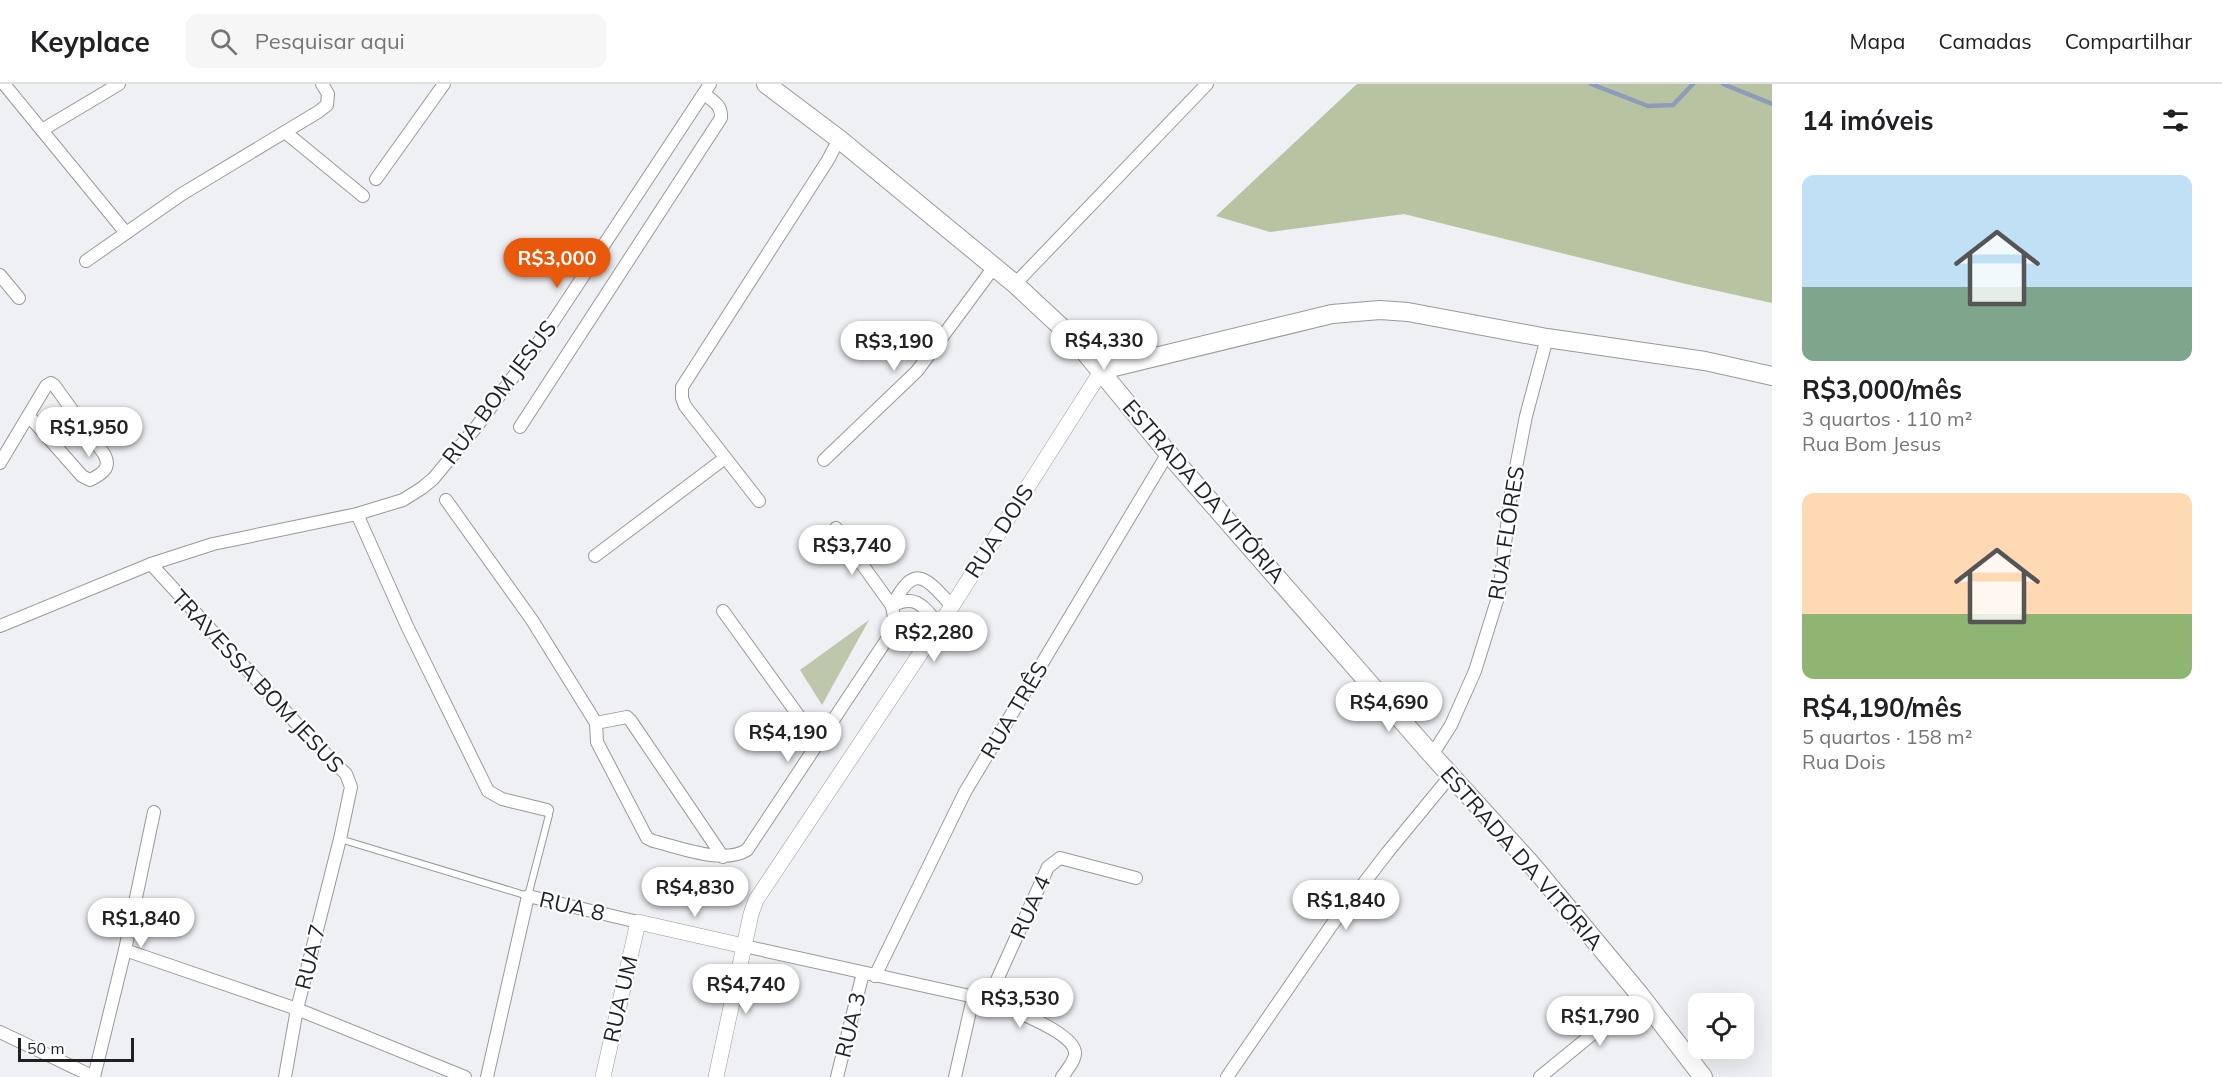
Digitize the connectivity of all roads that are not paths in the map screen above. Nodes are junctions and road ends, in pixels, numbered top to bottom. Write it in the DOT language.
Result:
graph roads {
  1 [pos="4,84"];
  2 [pos="118,84"];
  3 [pos="322,84"];
  4 [pos="444,84"];
  5 [pos="766,84"];
  6 [pos="1207,84"];
  7 [pos="707,89"];
  8 [pos="42,130"];
  9 [pos="285,132"];
  10 [pos="839,139"];
  11 [pos="376,179"];
  12 [pos="363,196"];
  13 [pos="126,233"];
  14 [pos="86,261"];
  15 [pos="994,267"];
  16 [pos="0,274"];
  17 [pos="1015,284"];
  18 [pos="20,298"];
  19 [pos="1547,338"];
  20 [pos="1131,365"];
  21 [pos="1102,370"];
  22 [pos="1772,376"];
  23 [pos="1119,393"];
  24 [pos="29,416"];
  25 [pos="520,427"];
  26 [pos="1168,453"];
  27 [pos="724,458"];
  28 [pos="824,460"];
  29 [pos="0,464"];
  30 [pos="446,500"];
  31 [pos="759,501"];
  32 [pos="357,514"];
  33 [pos="836,528"];
  34 [pos="595,556"];
  35 [pos="151,564"];
  36 [pos="892,606"];
  37 [pos="952,606"];
  38 [pos="723,611"];
  39 [pos="939,625"];
  40 [pos="0,626"];
  41 [pos="596,723"];
  42 [pos="819,744"];
  43 [pos="1432,755"];
  44 [pos="1452,774"];
  45 [pos="547,810"];
  46 [pos="154,812"];
  47 [pos="340,839"];
  48 [pos="723,857"];
  49 [pos="1136,878"];
  50 [pos="528,896"];
  51 [pos="638,921"];
  52 [pos="744,946"];
  53 [pos="125,950"];
  54 [pos="862,973"];
  55 [pos="875,976"];
  56 [pos="1640,995"];
  57 [pos="973,998"];
  58 [pos="988,1000"];
  59 [pos="297,1009"];
  60 [pos="0,1032"];
  61 [pos="94,1077"];
  62 [pos="285,1077"];
  63 [pos="465,1077"];
  64 [pos="488,1077"];
  65 [pos="603,1077"];
  66 [pos="716,1077"];
  67 [pos="837,1077"];
  68 [pos="955,1077"];
  69 [pos="1062,1077"];
  70 [pos="1227,1077"];
  71 [pos="1540,1077"];
  72 [pos="1703,1077"];
  1 -- 8 [label="street"];
  2 -- 8 [label="street"];
  3 -- 9 [label="street"];
  4 -- 11 [label="street"];
  5 -- 10 [label="main road, ESTRADA DA VITÓRIA"];
  6 -- 17 [label="street"];
  7 -- 25 [label="street"];
  7 -- 32 [label="street, RUA BOM JESUS"];
  8 -- 13 [label="street"];
  9 -- 12 [label="street"];
  9 -- 13 [label="street"];
  10 -- 15 [label="main road, ESTRADA DA VITÓRIA"];
  10 -- 27 [label="street"];
  13 -- 14 [label="street"];
  15 -- 17 [label="main road, ESTRADA DA VITÓRIA"];
  15 -- 28 [label="street"];
  16 -- 18 [label="street"];
  17 -- 21 [label="main road, ESTRADA DA VITÓRIA"];
  19 -- 20 [label="main road"];
  19 -- 22 [label="main road"];
  19 -- 43 [label="street, RUA FLÔRES"];
  20 -- 21 [label="main road"];
  20 -- 23 [label="main road"];
  21 -- 23 [label="main road, ESTRADA DA VITÓRIA"];
  21 -- 37 [label="street, RUA DOIS"];
  23 -- 26 [label="main road, ESTRADA DA VITÓRIA"];
  24 -- 24 [label="street"];
  24 -- 29 [label="street"];
  26 -- 43 [label="main road, ESTRADA DA VITÓRIA"];
  26 -- 55 [label="street, RUA TRÊS"];
  27 -- 31 [label="street"];
  27 -- 34 [label="street"];
  30 -- 41 [label="street"];
  32 -- 35 [label="street, RUA BOM JESUS"];
  32 -- 45 [label="street"];
  33 -- 36 [label="street"];
  35 -- 40 [label="street, RUA BOM JESUS"];
  35 -- 47 [label="street, TRAVESSA BOM JESUS"];
  36 -- 37 [label="street"];
  36 -- 39 [label="street"];
  36 -- 42 [label="street"];
  37 -- 39 [label="street, RUA DOIS"];
  38 -- 42 [label="street"];
  39 -- 52 [label="street, RUA DOIS"];
  41 -- 48 [label="street"];
  41 -- 48 [label="street"];
  42 -- 48 [label="street"];
  43 -- 44 [label="main road, ESTRADA DA VITÓRIA"];
  44 -- 56 [label="main road, ESTRADA DA VITÓRIA"];
  44 -- 70 [label="street"];
  45 -- 50 [label="lane"];
  46 -- 53 [label="street"];
  47 -- 50 [label="lane, RUA 8"];
  47 -- 59 [label="street, RUA 7"];
  49 -- 58 [label="street, RUA 4"];
  50 -- 51 [label="street, RUA 8"];
  50 -- 64 [label="street"];
  51 -- 52 [label="street, RUA 8"];
  51 -- 65 [label="street, RUA UM"];
  52 -- 54 [label="street, RUA 8"];
  52 -- 66 [label="street, RUA DOIS"];
  53 -- 59 [label="street"];
  53 -- 61 [label="street"];
  54 -- 55 [label="street, RUA 8"];
  54 -- 67 [label="street, RUA 3"];
  55 -- 57 [label="street, RUA 8"];
  56 -- 71 [label="street"];
  56 -- 72 [label="main road, ESTRADA DA VITÓRIA"];
  57 -- 58 [label="street, RUA 8"];
  57 -- 68 [label="street"];
  58 -- 69 [label="street, RUA 8"];
  59 -- 62 [label="street, RUA 7"];
  59 -- 63 [label="street"];
  60 -- 61 [label="street"];
}
